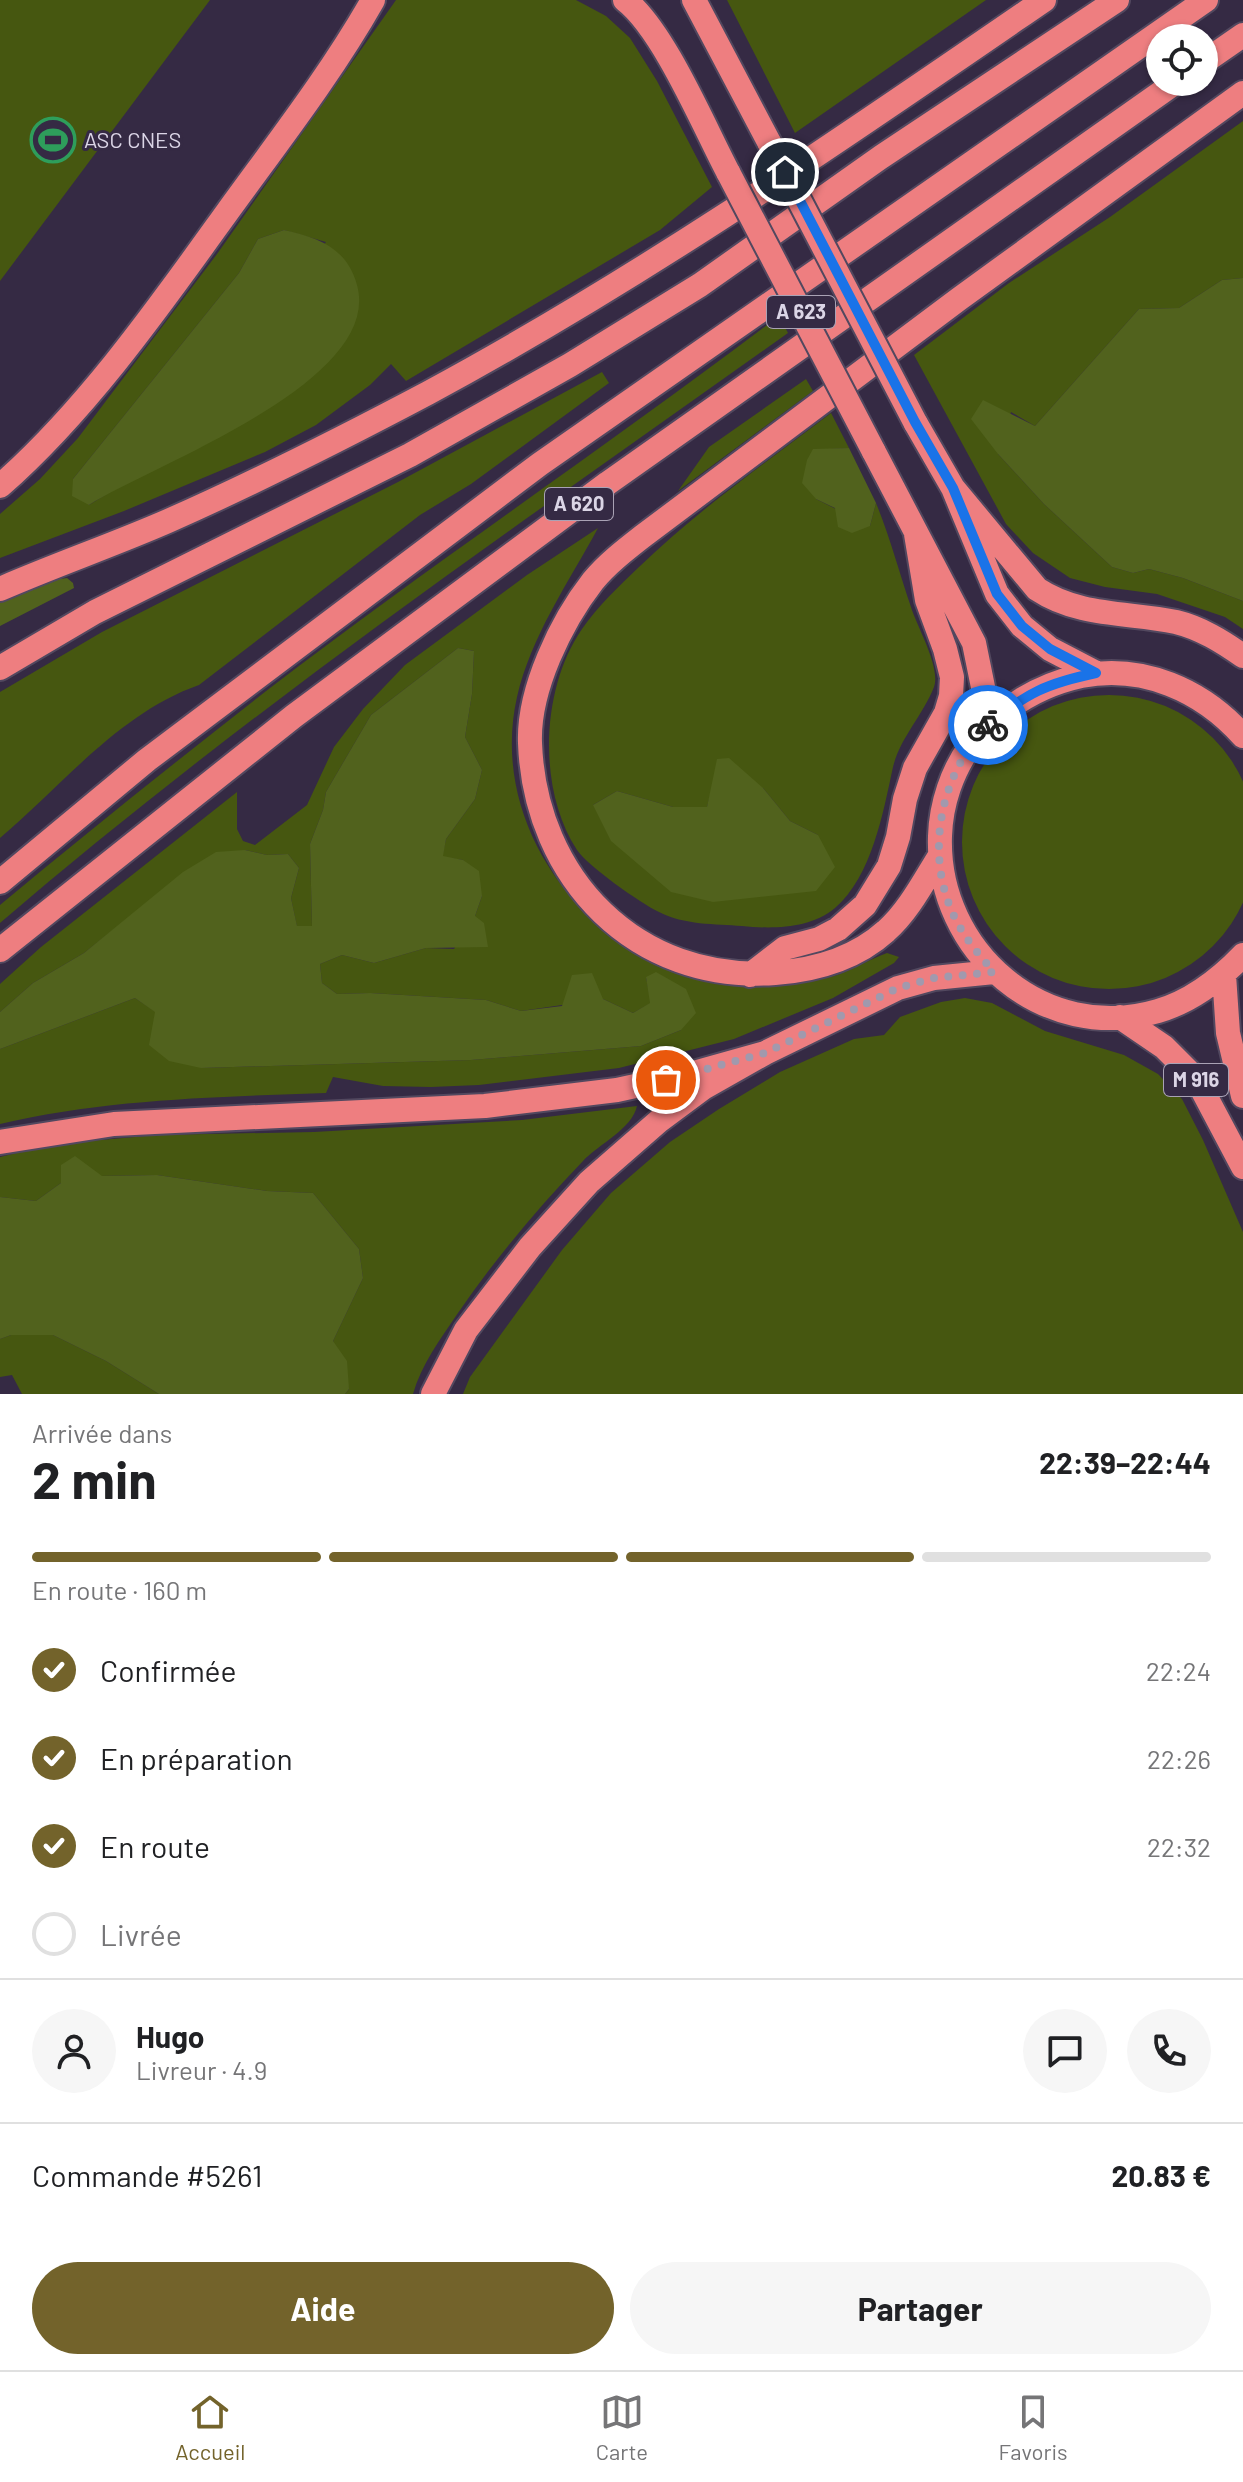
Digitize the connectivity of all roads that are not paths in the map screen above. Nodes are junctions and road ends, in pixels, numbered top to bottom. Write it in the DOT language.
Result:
graph roads {
  1 [pos="373,0"];
  2 [pos="625,0"];
  3 [pos="694,0"];
  4 [pos="1044,0"];
  5 [pos="1117,0"];
  6 [pos="1206,0"];
  7 [pos="1243,35"];
  8 [pos="1218,52"];
  9 [pos="1243,93"];
  10 [pos="1156,96"];
  11 [pos="0,486"];
  12 [pos="953,488"];
  13 [pos="916,534"];
  14 [pos="0,589"];
  15 [pos="1243,656"];
  16 [pos="0,668"];
  17 [pos="1096,673"];
  18 [pos="986,727"];
  19 [pos="1243,736"];
  20 [pos="939,857"];
  21 [pos="0,882"];
  22 [pos="0,950"];
  23 [pos="1243,955"];
  24 [pos="994,972"];
  25 [pos="750,975"];
  26 [pos="1224,975"];
  27 [pos="1120,1017"];
  28 [pos="765,1053"];
  29 [pos="1243,1096"];
  30 [pos="0,1142"];
  31 [pos="1243,1167"];
  32 [pos="433,1394"];
  1 -- 11 [label="highway"];
  2 -- 13 [label="highway, A 623, bridge"];
  3 -- 12 [label="highway, A 623, bridge"];
  4 -- 14 [label="highway"];
  5 -- 16 [label="highway"];
  6 -- 21 [label="highway, A 620"];
  7 -- 8 [label="highway"];
  9 -- 25 [label="highway"];
  10 -- 22 [label="highway, A 620"];
  12 -- 15 [label="highway"];
  12 -- 17 [label="highway, A 623"];
  13 -- 18 [label="highway, A 623"];
  13 -- 25 [label="highway"];
  17 -- 18 [label="highway"];
  17 -- 19 [label="highway"];
  18 -- 20 [label="highway"];
  20 -- 24 [label="highway"];
  20 -- 25 [label="highway"];
  23 -- 26 [label="highway"];
  24 -- 27 [label="highway"];
  24 -- 28 [label="highway"];
  26 -- 27 [label="highway"];
  26 -- 29 [label="highway, M 916"];
  27 -- 31 [label="highway, M 916"];
  28 -- 30 [label="highway"];
  28 -- 32 [label="highway"];
}
